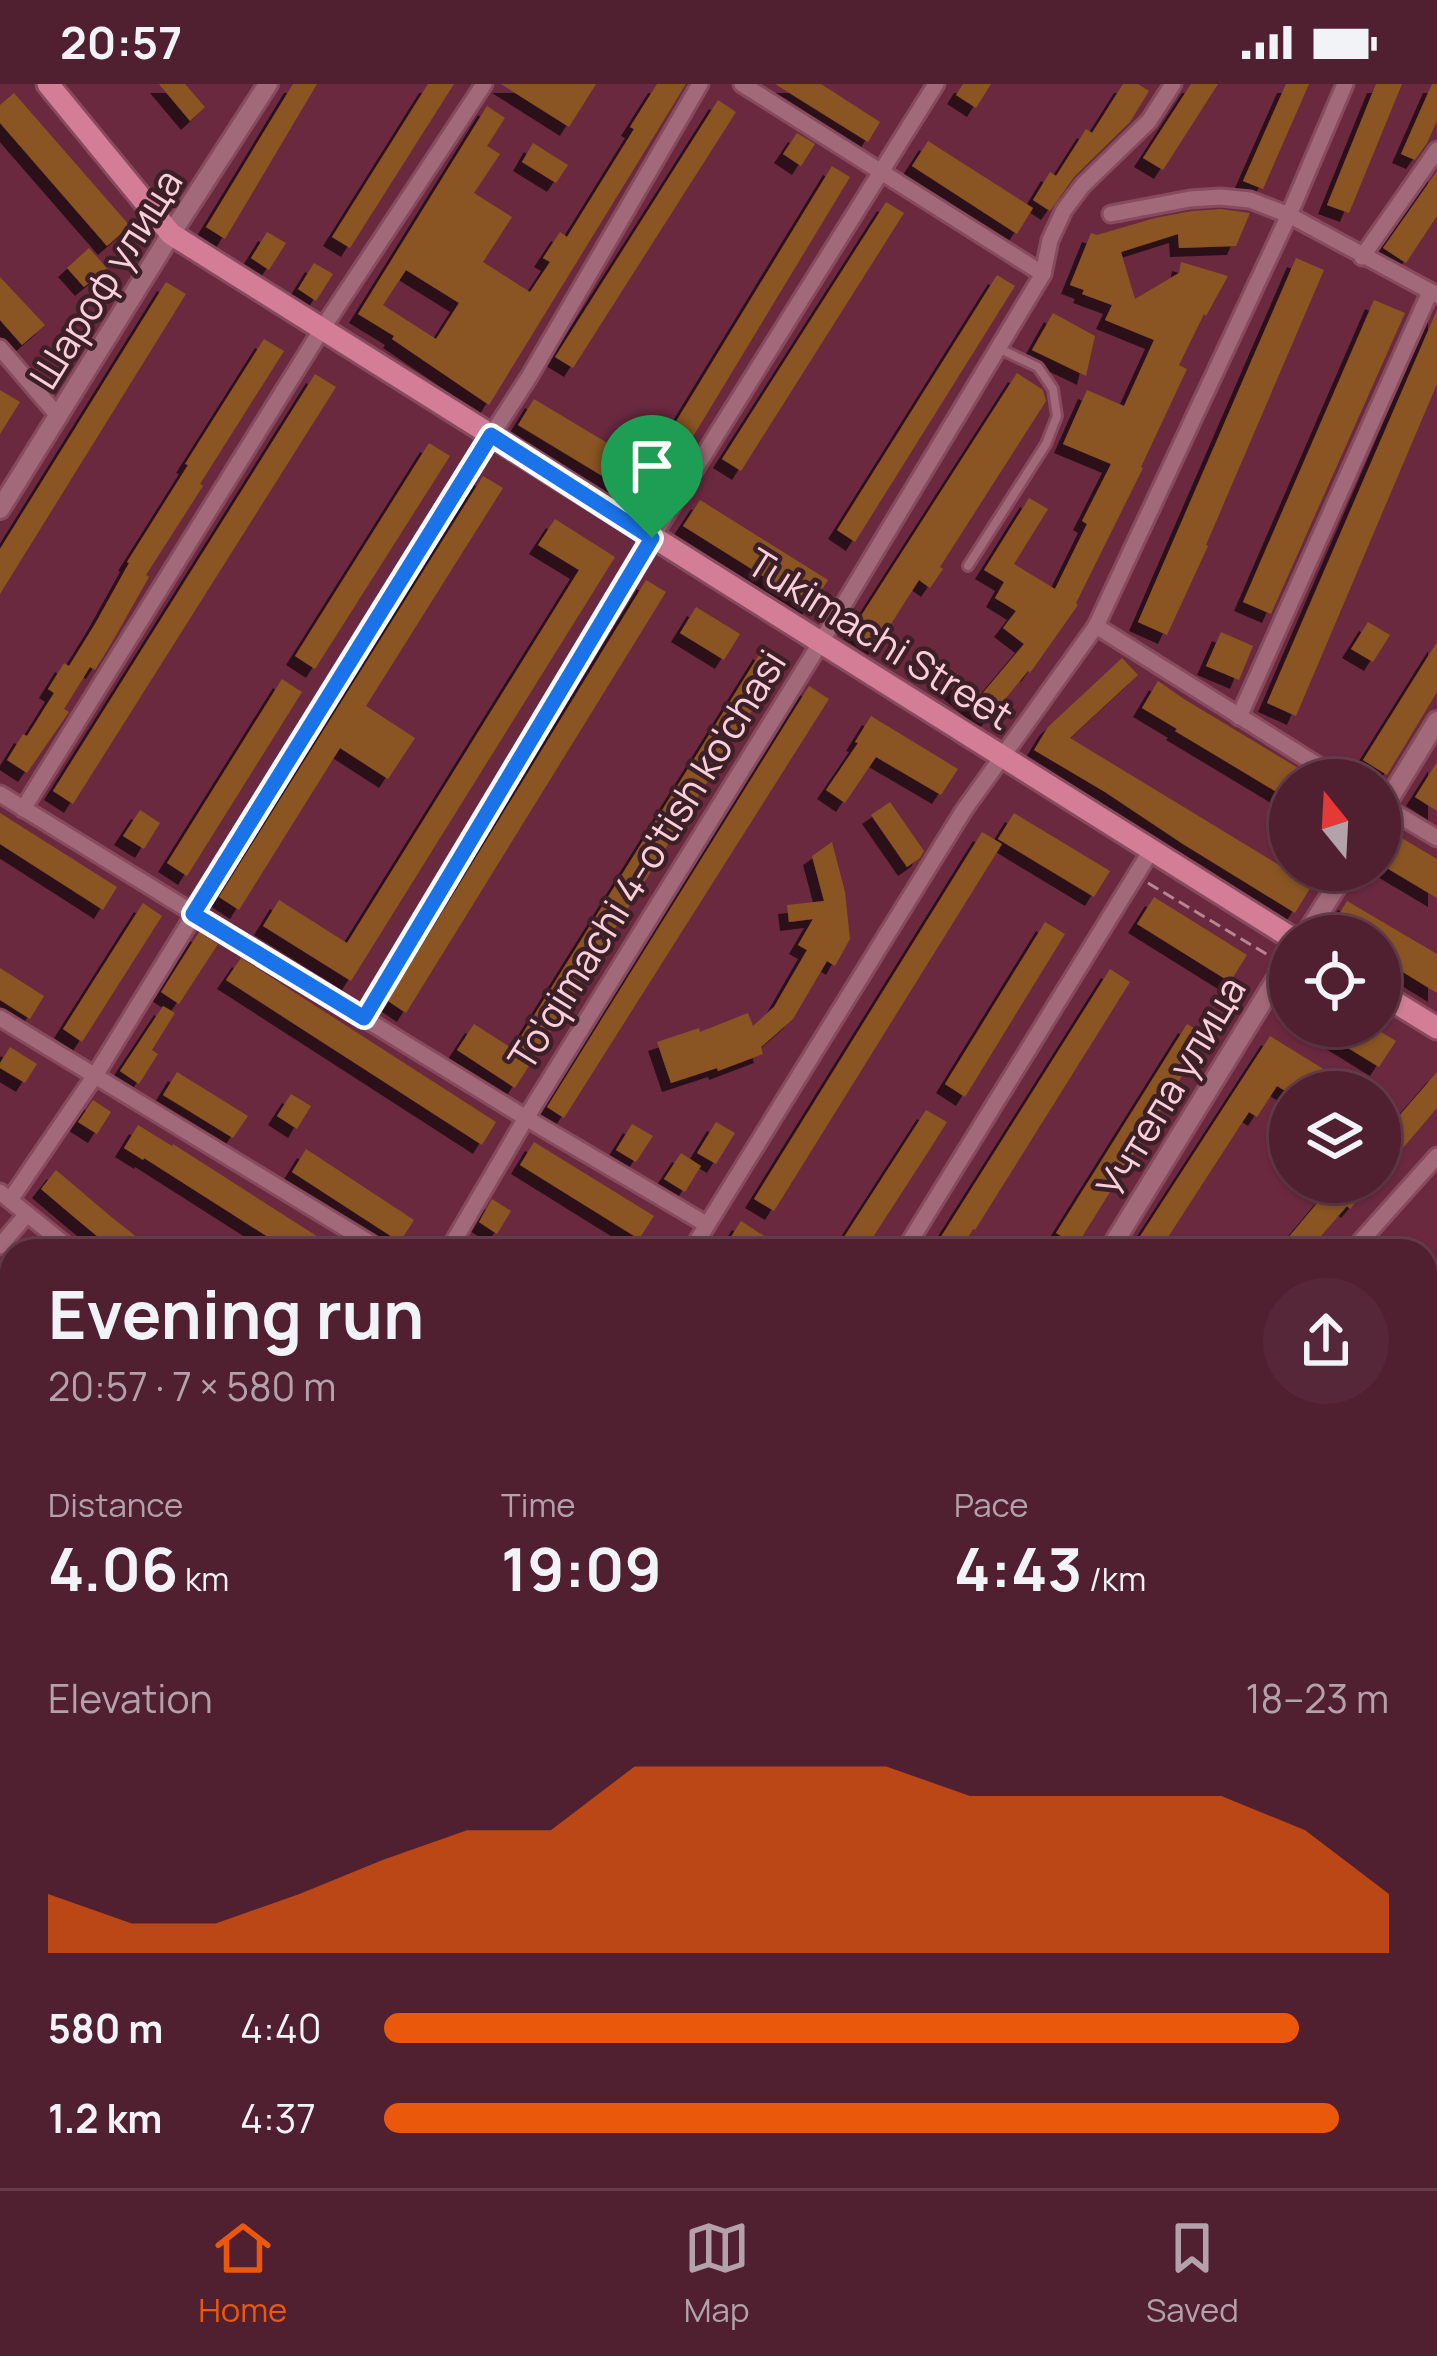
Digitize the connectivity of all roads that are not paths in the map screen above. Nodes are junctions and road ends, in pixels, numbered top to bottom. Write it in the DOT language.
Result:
graph roads {
  1 [pos="48,84"];
  2 [pos="268,84"];
  3 [pos="484,84"];
  4 [pos="700,84"];
  5 [pos="742,84"];
  6 [pos="936,84"];
  7 [pos="1173,84"];
  8 [pos="1345,84"];
  9 [pos="1437,150"];
  10 [pos="882,170"];
  11 [pos="1111,214"];
  12 [pos="1289,215"];
  13 [pos="171,234"];
  14 [pos="1362,257"];
  15 [pos="1043,274"];
  16 [pos="1434,294"];
  17 [pos="322,329"];
  18 [pos="0,348"];
  19 [pos="999,348"];
  20 [pos="59,417"];
  21 [pos="491,435"];
  22 [pos="0,509"];
  23 [pos="652,538"];
  24 [pos="968,566"];
  25 [pos="1096,626"];
  26 [pos="820,642"];
  27 [pos="1239,717"];
  28 [pos="1437,722"];
  29 [pos="1002,758"];
  30 [pos="1307,759"];
  31 [pos="1401,778"];
  32 [pos="0,794"];
  33 [pos="23,809"];
  34 [pos="1401,818"];
  35 [pos="1437,838"];
  36 [pos="1153,849"];
  37 [pos="193,914"];
  38 [pos="1269,935"];
  39 [pos="1269,991"];
  40 [pos="1401,1006"];
  41 [pos="0,1018"];
  42 [pos="364,1018"];
  43 [pos="1437,1028"];
  44 [pos="96,1075"];
  45 [pos="526,1118"];
  46 [pos="1437,1156"];
  47 [pos="5,1197"];
  48 [pos="27,1214"];
  49 [pos="706,1224"];
  50 [pos="6,1239"];
  51 [pos="58,1239"];
  52 [pos="362,1239"];
  53 [pos="455,1239"];
  54 [pos="698,1239"];
  55 [pos="911,1239"];
  56 [pos="1116,1239"];
  57 [pos="1363,1239"];
  1 -- 13 [label="main road, Tukimachi Street"];
  2 -- 13 [label="street, Шароф улица"];
  3 -- 17 [label="street"];
  4 -- 21 [label="street"];
  5 -- 10 [label="street"];
  6 -- 10 [label="street"];
  7 -- 15 [label="street, To'qimachi 4-o'tish ko'chasi"];
  8 -- 12 [label="street"];
  9 -- 14 [label="street"];
  10 -- 15 [label="street"];
  10 -- 23 [label="street"];
  11 -- 12 [label="street"];
  12 -- 14 [label="street"];
  12 -- 25 [label="street"];
  13 -- 17 [label="main road, Tukimachi Street"];
  13 -- 20 [label="street, Шароф улица"];
  14 -- 16 [label="street"];
  15 -- 19 [label="street, To'qimachi 4-o'tish ko'chasi"];
  16 -- 27 [label="street"];
  17 -- 21 [label="main road, Tukimachi Street"];
  17 -- 33 [label="street"];
  18 -- 20 [label="street"];
  19 -- 24 [label="lane"];
  19 -- 26 [label="street, To'qimachi 4-o'tish ko'chasi"];
  20 -- 22 [label="street, Шароф улица"];
  21 -- 23 [label="main road, Tukimachi Street"];
  21 -- 37 [label="street"];
  23 -- 26 [label="main road, Tukimachi Street"];
  23 -- 42 [label="street"];
  25 -- 27 [label="street"];
  25 -- 29 [label="street"];
  26 -- 29 [label="main road, Tukimachi Street"];
  26 -- 45 [label="street, To'qimachi 4-o'tish ko'chasi"];
  27 -- 30 [label="street"];
  28 -- 31 [label="street"];
  29 -- 36 [label="main road, Tukimachi Street"];
  29 -- 49 [label="street"];
  32 -- 33 [label="street"];
  33 -- 37 [label="street"];
  34 -- 35 [label="street"];
  36 -- 38 [label="main road, Tukimachi Street"];
  36 -- 55 [label="street"];
  37 -- 42 [label="street"];
  37 -- 44 [label="street"];
  39 -- 56 [label="street, Учтепа улица"];
  40 -- 43 [label="main road"];
  41 -- 44 [label="street"];
  42 -- 45 [label="street"];
  44 -- 47 [label="street"];
  44 -- 52 [label="street"];
  45 -- 49 [label="street"];
  45 -- 53 [label="street, To'qimachi 4-o'tish ko'chasi"];
  46 -- 57 [label="street"];
  47 -- 48 [label="street"];
  48 -- 50 [label="street"];
  48 -- 51 [label="street"];
  49 -- 54 [label="street"];
}
